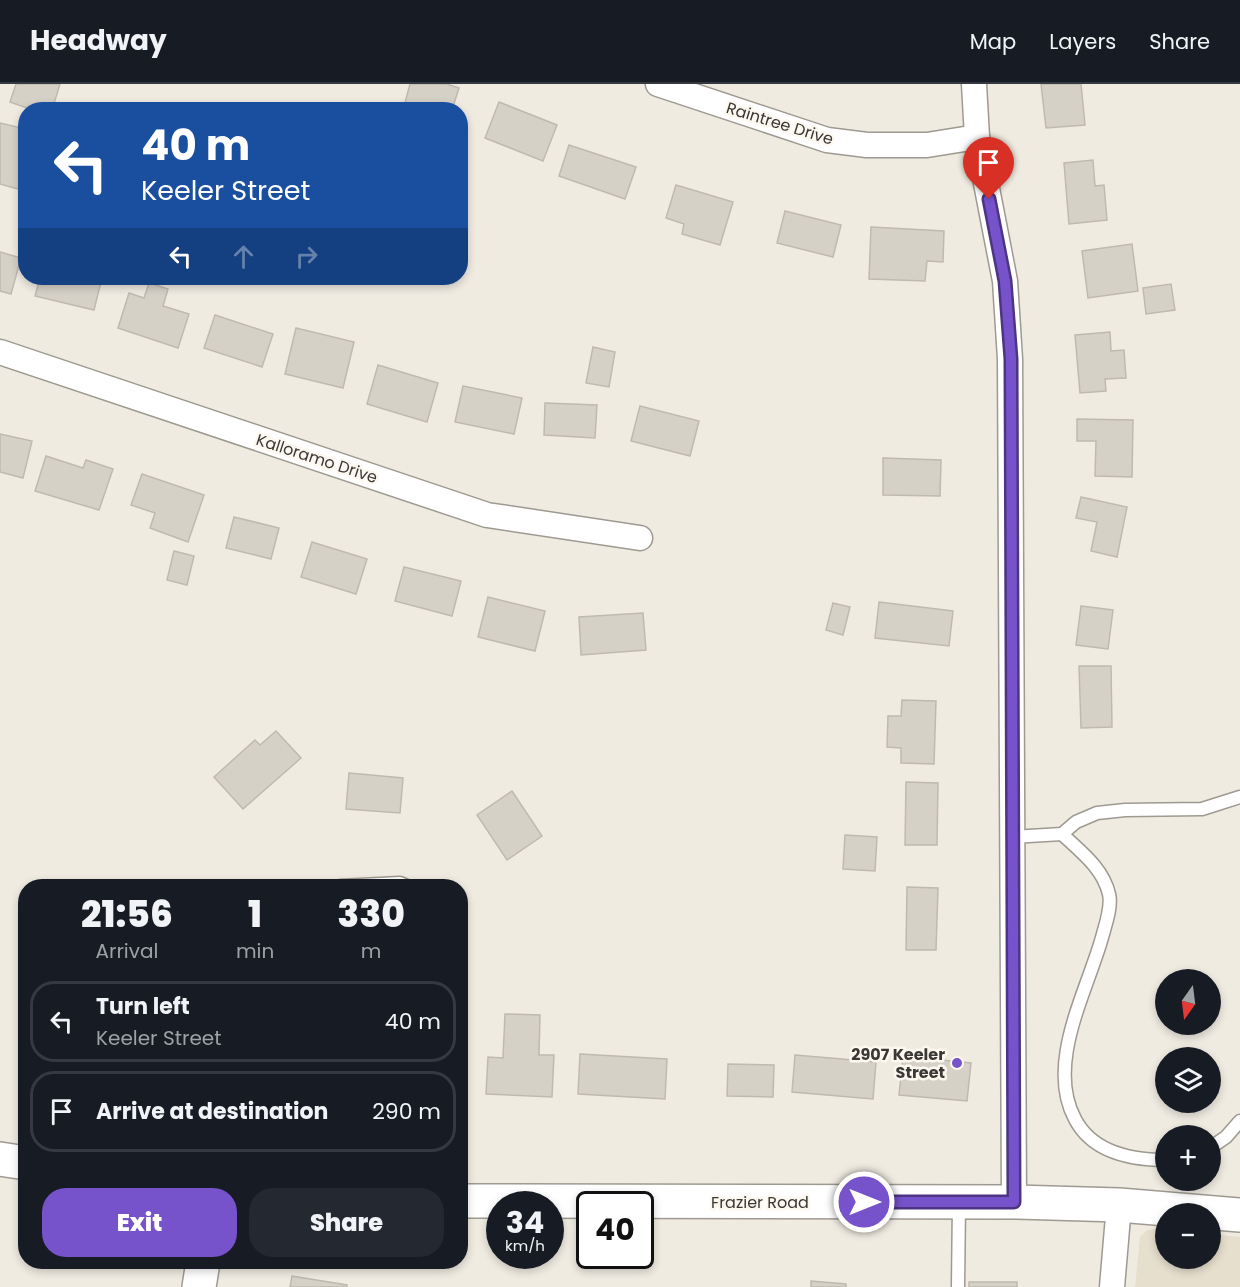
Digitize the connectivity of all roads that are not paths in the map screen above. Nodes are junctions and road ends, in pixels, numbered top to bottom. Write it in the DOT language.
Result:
graph roads {
  1 [pos="658,84"];
  2 [pos="974,84"];
  3 [pos="977,137"];
  4 [pos="0,352"];
  5 [pos="640,538"];
  6 [pos="1240,797"];
  7 [pos="1062,834"];
  8 [pos="1012,837"];
  9 [pos="1240,1121"];
  10 [pos="1221,1140"];
  11 [pos="0,1159"];
  12 [pos="1155,1161"];
  13 [pos="18,1162"];
  14 [pos="468,1201"];
  15 [pos="960,1202"];
  16 [pos="1014,1202"];
  17 [pos="1119,1205"];
  18 [pos="1240,1215"];
  19 [pos="202,1269"];
  20 [pos="199,1287"];
  21 [pos="958,1287"];
  22 [pos="1112,1287"];
  1 -- 3 [label="street, Raintree Drive"];
  2 -- 3 [label="street"];
  3 -- 8 [label="street"];
  4 -- 5 [label="street, Kalloramo Drive"];
  6 -- 7 [label="lane"];
  7 -- 8 [label="lane"];
  7 -- 12 [label="lane"];
  8 -- 16 [label="street"];
  9 -- 10 [label="lane"];
  11 -- 13 [label="street"];
  14 -- 15 [label="street, Frazier Road"];
  15 -- 16 [label="street, Frazier Road"];
  15 -- 21 [label="lane"];
  16 -- 17 [label="street, Frazier Road"];
  17 -- 18 [label="street, Frazier Road"];
  17 -- 22 [label="street"];
  19 -- 20 [label="street"];
}
